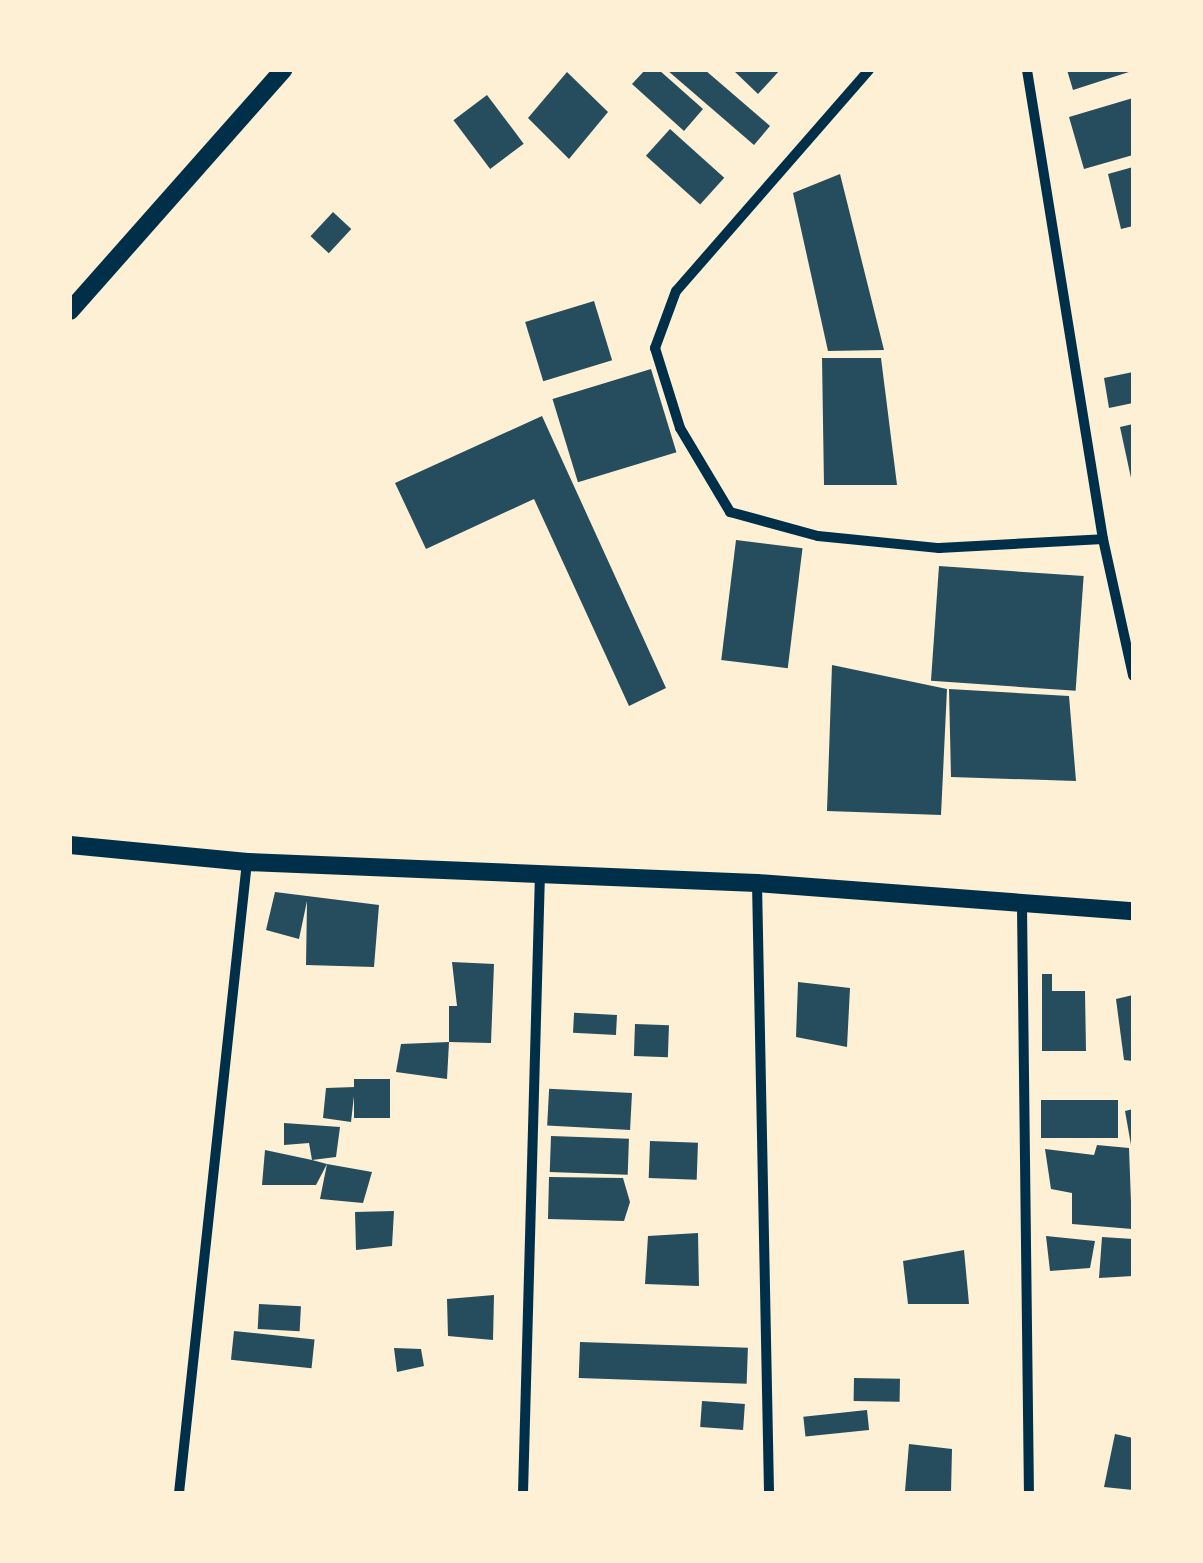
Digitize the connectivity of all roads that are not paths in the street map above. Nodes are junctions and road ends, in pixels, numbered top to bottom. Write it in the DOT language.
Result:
graph roads {
  1 [pos="282,70"];
  2 [pos="869,70"];
  3 [pos="1027,70"];
  4 [pos="70,311"];
  5 [pos="1103,538"];
  6 [pos="1133,676"];
  7 [pos="70,846"];
  8 [pos="248,862"];
  9 [pos="540,874"];
  10 [pos="756,883"];
  11 [pos="1022,908"];
  12 [pos="1133,911"];
  13 [pos="179,1493"];
  14 [pos="523,1493"];
  15 [pos="769,1493"];
  16 [pos="1029,1493"];
  1 -- 4 [label="street"];
  2 -- 5 [label="street"];
  3 -- 5 [label="street"];
  5 -- 6 [label="street"];
  7 -- 8 [label="street"];
  8 -- 9 [label="street"];
  8 -- 13 [label="street"];
  9 -- 10 [label="street"];
  9 -- 14 [label="street"];
  10 -- 11 [label="street"];
  10 -- 15 [label="street"];
  11 -- 12 [label="street"];
  11 -- 16 [label="street"];
}
